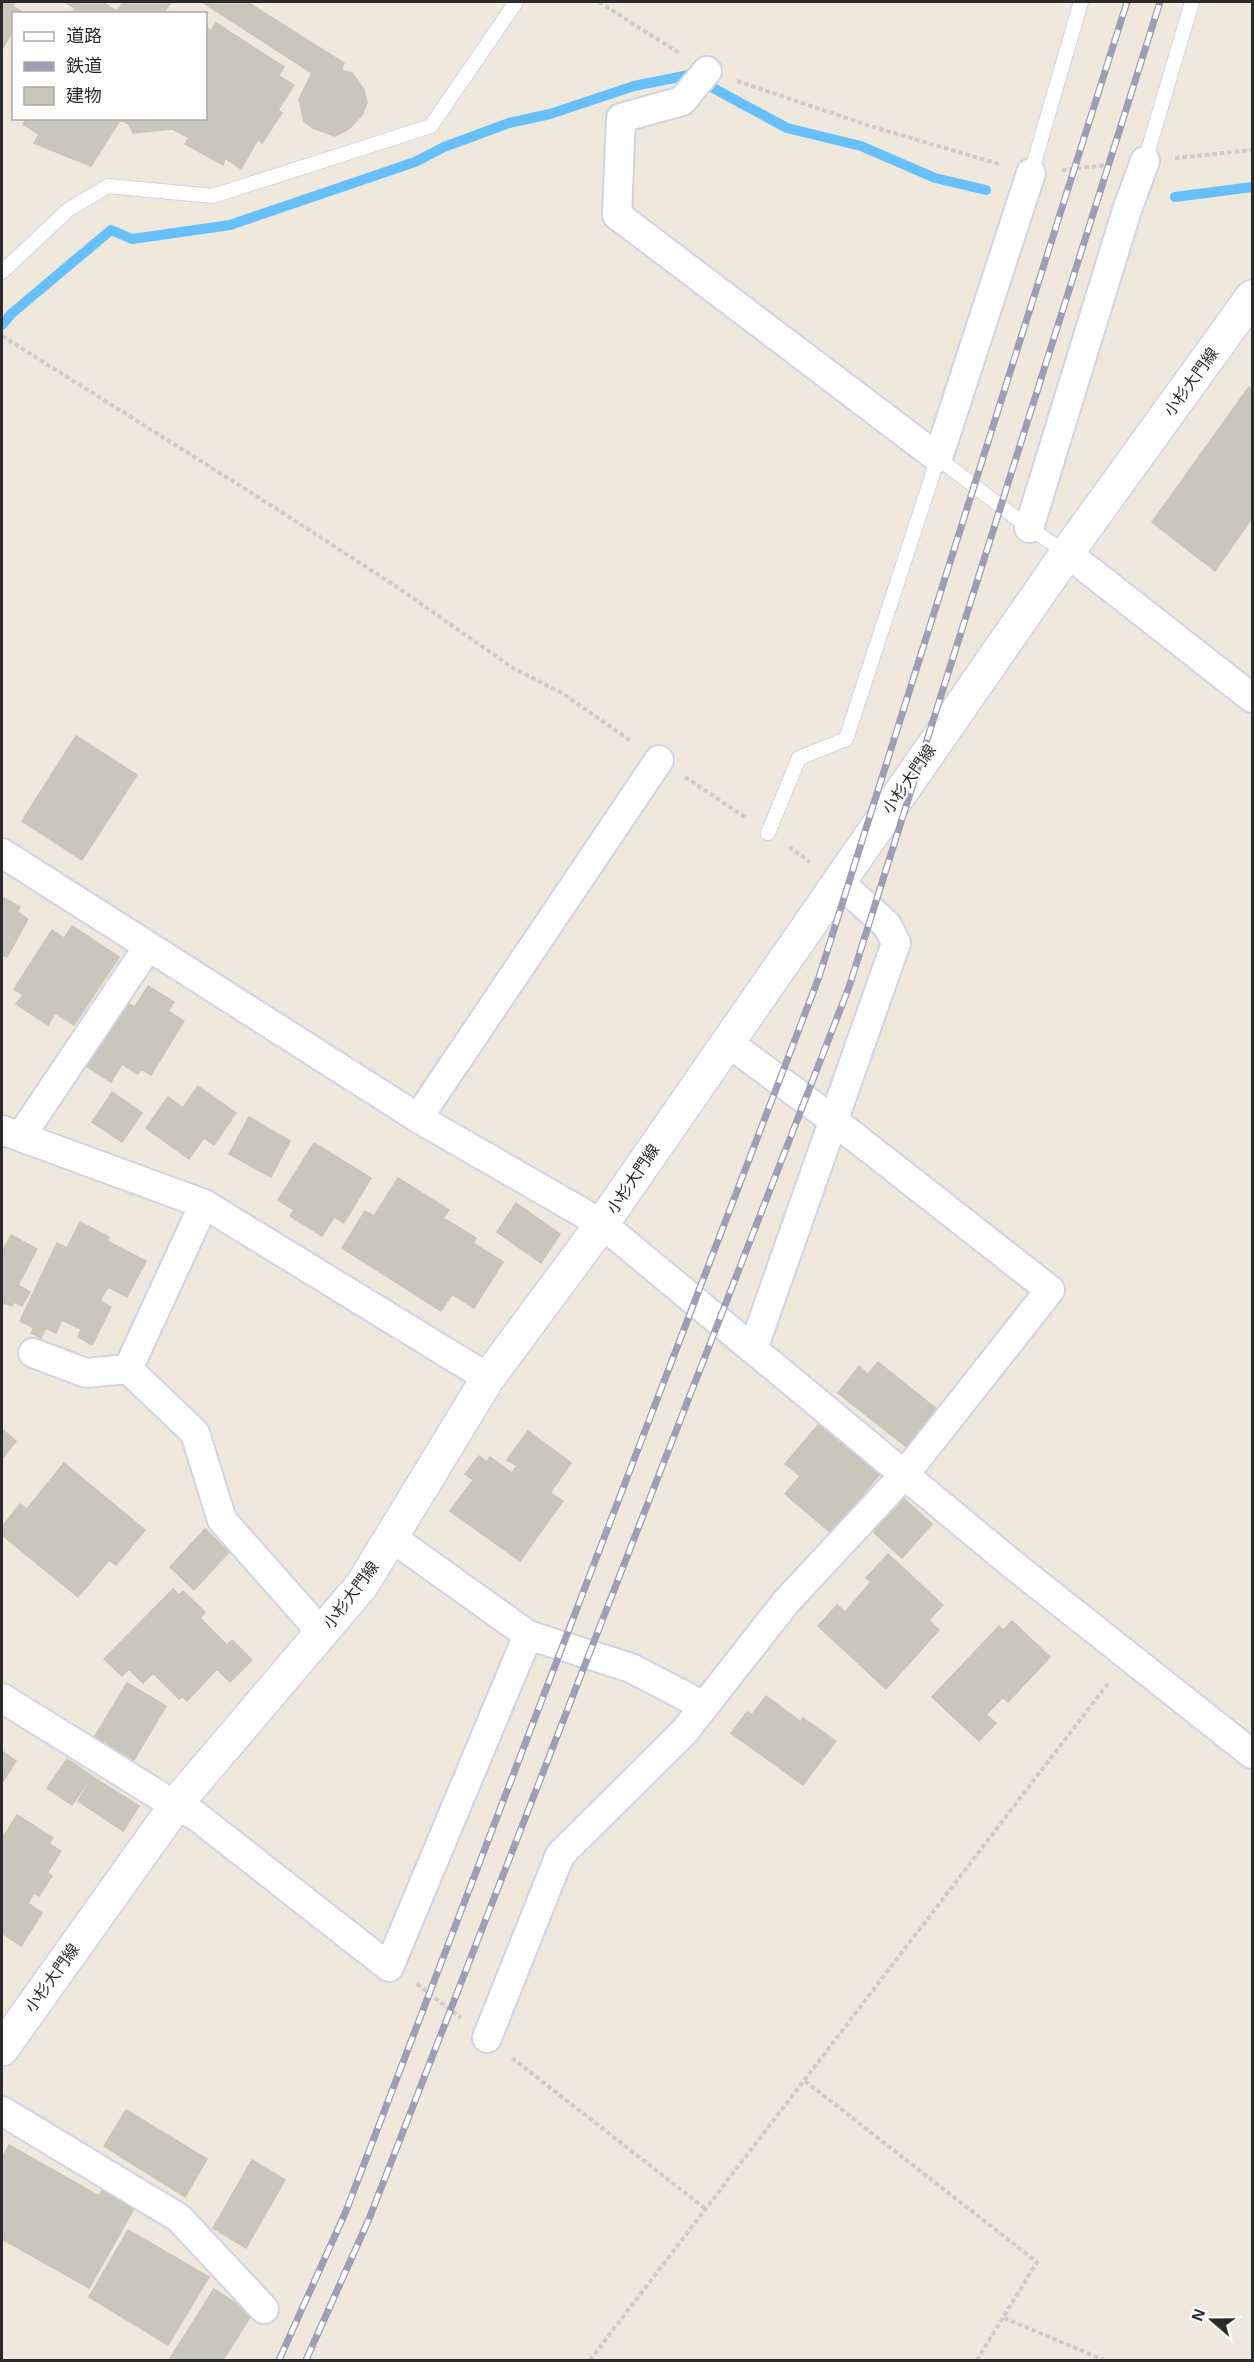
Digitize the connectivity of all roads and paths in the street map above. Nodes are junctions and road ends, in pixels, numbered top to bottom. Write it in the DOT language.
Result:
graph roads {
  1 [pos="516,2"];
  2 [pos="599,2"];
  3 [pos="1081,2"];
  4 [pos="1192,2"];
  5 [pos="707,71"];
  6 [pos="1252,150"];
  7 [pos="1145,161"];
  8 [pos="1031,173"];
  9 [pos="2,272"];
  10 [pos="1252,297"];
  11 [pos="2,336"];
  12 [pos="939,458"];
  13 [pos="1029,528"];
  14 [pos="1067,553"];
  15 [pos="1252,698"];
  16 [pos="659,760"];
  17 [pos="768,833"];
  18 [pos="2,853"];
  19 [pos="838,881"];
  20 [pos="148,947"];
  21 [pos="727,1042"];
  22 [pos="418,1118"];
  23 [pos="833,1120"];
  24 [pos="11,1133"];
  25 [pos="204,1204"];
  26 [pos="602,1224"];
  27 [pos="753,1349"];
  28 [pos="33,1353"];
  29 [pos="128,1369"];
  30 [pos="488,1378"];
  31 [pos="904,1474"];
  32 [pos="391,1537"];
  33 [pos="322,1633"];
  34 [pos="528,1635"];
  35 [pos="1129,1656"];
  36 [pos="2,1698"];
  37 [pos="704,1706"];
  38 [pos="1252,1754"];
  39 [pos="176,1806"];
  40 [pos="392,1962"];
  41 [pos="487,2038"];
  42 [pos="2,2049"];
  43 [pos="806,2081"];
  44 [pos="2,2110"];
  45 [pos="706,2209"];
  46 [pos="264,2309"];
  47 [pos="1004,2318"];
  48 [pos="590,2361"];
  49 [pos="977,2361"];
  50 [pos="1104,2361"];
  1 -- 9 [label="lane"];
  2 -- 5 [label="path"];
  3 -- 8 [label="lane"];
  4 -- 7 [label="lane"];
  5 -- 8 [label="path"];
  5 -- 12 [label="street"];
  6 -- 7 [label="path"];
  7 -- 8 [label="path"];
  7 -- 13 [label="street"];
  8 -- 12 [label="street"];
  10 -- 14 [label="main road, 小杉大門線"];
  11 -- 16 [label="path"];
  12 -- 13 [label="lane"];
  12 -- 17 [label="lane"];
  13 -- 14 [label="lane"];
  14 -- 15 [label="street"];
  14 -- 19 [label="main road, 小杉大門線"];
  16 -- 17 [label="path"];
  16 -- 22 [label="street"];
  17 -- 19 [label="path"];
  18 -- 20 [label="street"];
  19 -- 21 [label="main road, 小杉大門線"];
  19 -- 23 [label="street"];
  20 -- 22 [label="street"];
  20 -- 24 [label="street"];
  21 -- 23 [label="street"];
  21 -- 26 [label="main road, 小杉大門線"];
  22 -- 26 [label="street"];
  23 -- 27 [label="street"];
  23 -- 31 [label="street"];
  24 -- 25 [label="street"];
  25 -- 29 [label="street"];
  25 -- 30 [label="street"];
  26 -- 27 [label="street"];
  26 -- 30 [label="main road, 小杉大門線"];
  27 -- 31 [label="street"];
  28 -- 29 [label="street"];
  29 -- 33 [label="street"];
  30 -- 32 [label="main road, 小杉大門線"];
  31 -- 35 [label="street"];
  31 -- 37 [label="street"];
  32 -- 33 [label="main road, 小杉大門線"];
  32 -- 34 [label="street"];
  33 -- 39 [label="main road, 小杉大門線"];
  34 -- 37 [label="street"];
  34 -- 40 [label="street"];
  35 -- 38 [label="street"];
  35 -- 43 [label="path"];
  36 -- 39 [label="street"];
  37 -- 41 [label="street"];
  39 -- 40 [label="street"];
  39 -- 42 [label="main road, 小杉大門線"];
  40 -- 41 [label="path"];
  41 -- 45 [label="path"];
  43 -- 45 [label="path"];
  43 -- 47 [label="path"];
  44 -- 46 [label="street"];
  45 -- 48 [label="path"];
  47 -- 49 [label="path"];
  47 -- 50 [label="path"];
}
